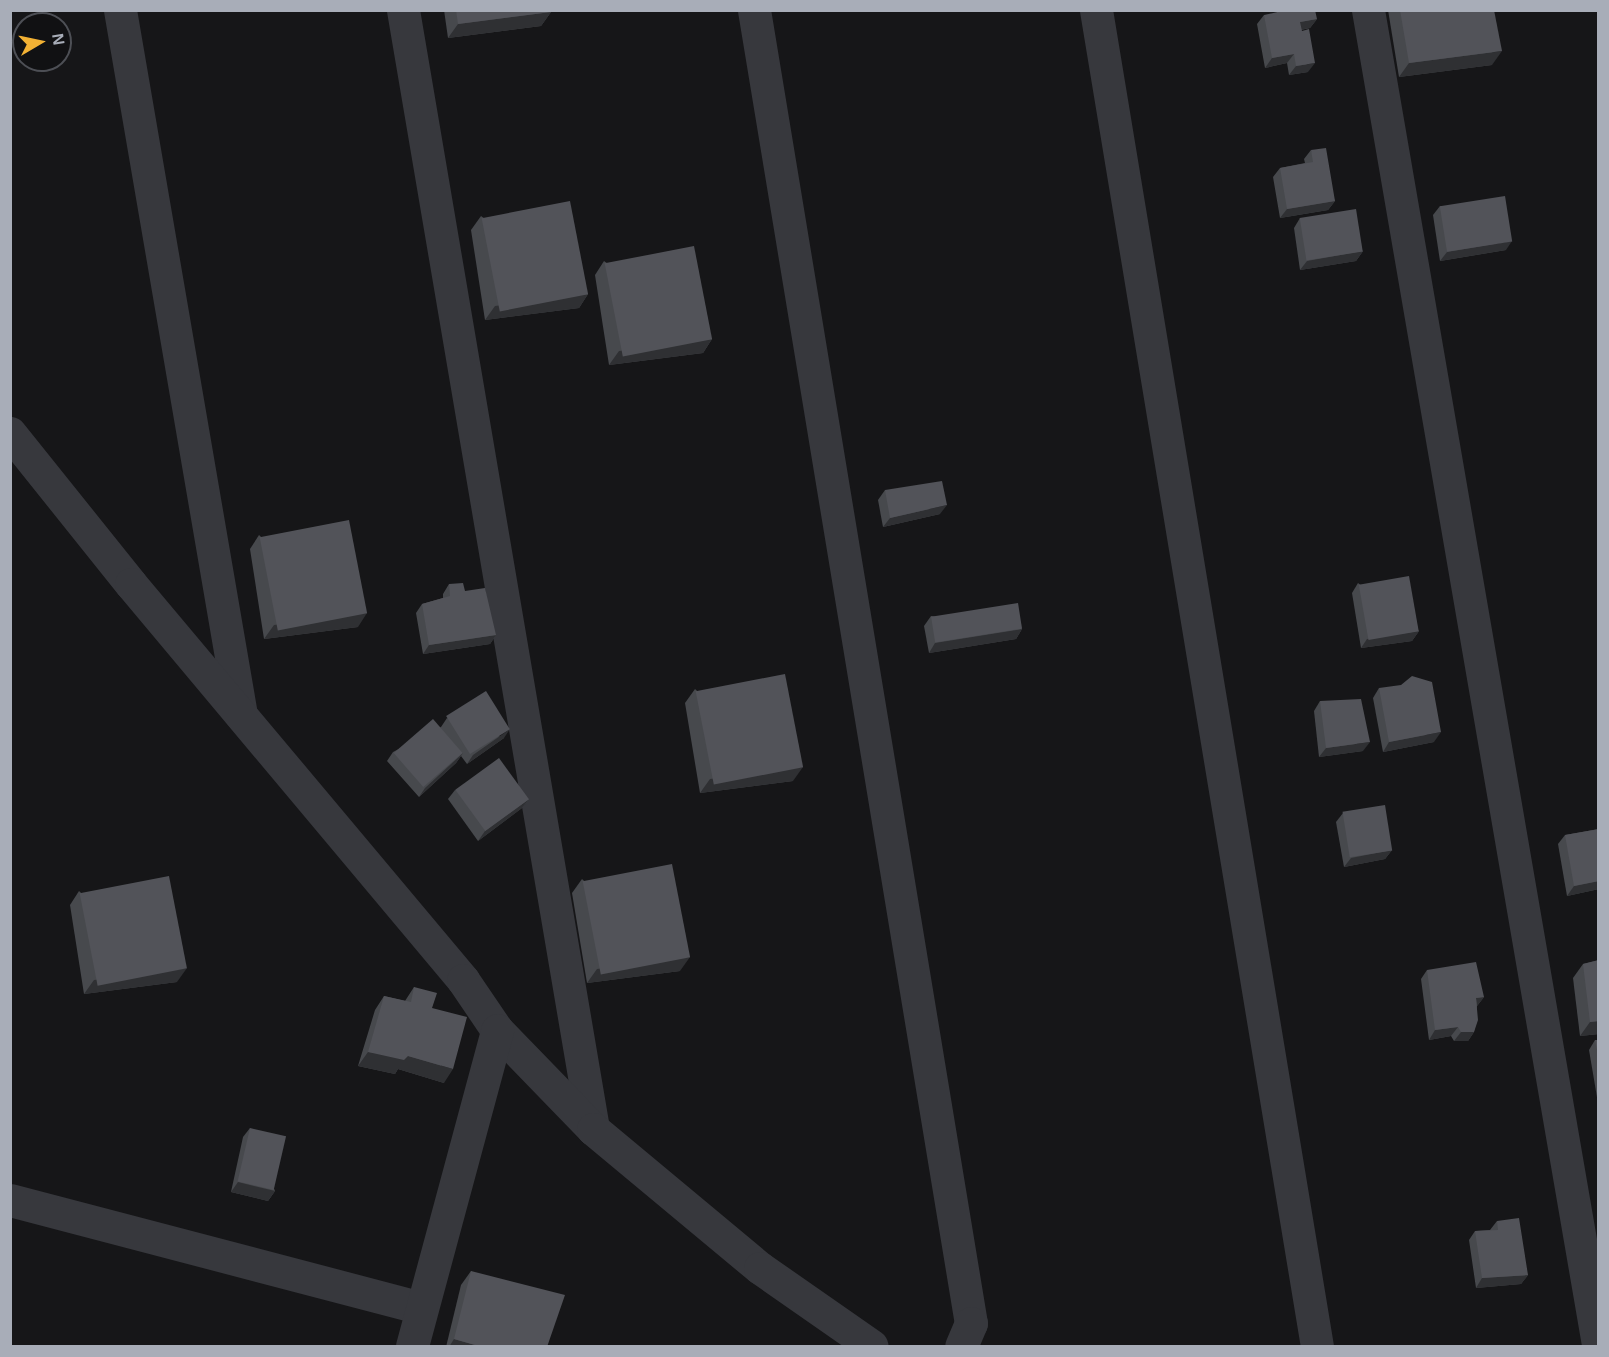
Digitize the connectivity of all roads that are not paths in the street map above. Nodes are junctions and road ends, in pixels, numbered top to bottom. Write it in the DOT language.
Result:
graph roads {
  1 [pos="120,10"];
  2 [pos="403,10"];
  3 [pos="754,10"];
  4 [pos="1096,10"];
  5 [pos="1368,10"];
  6 [pos="10,433"];
  7 [pos="241,716"];
  8 [pos="497,1030"];
  9 [pos="593,1129"];
  10 [pos="10,1200"];
  11 [pos="421,1308"];
  12 [pos="1599,1344"];
  13 [pos="412,1347"];
  14 [pos="872,1347"];
  15 [pos="962,1347"];
  16 [pos="1317,1347"];
  1 -- 7 [label="street"];
  2 -- 9 [label="street"];
  3 -- 15 [label="street"];
  4 -- 16 [label="street"];
  5 -- 12 [label="street"];
  6 -- 7 [label="street"];
  7 -- 8 [label="street"];
  8 -- 9 [label="street"];
  8 -- 11 [label="street"];
  9 -- 14 [label="street"];
  10 -- 11 [label="street"];
  11 -- 13 [label="street"];
}
